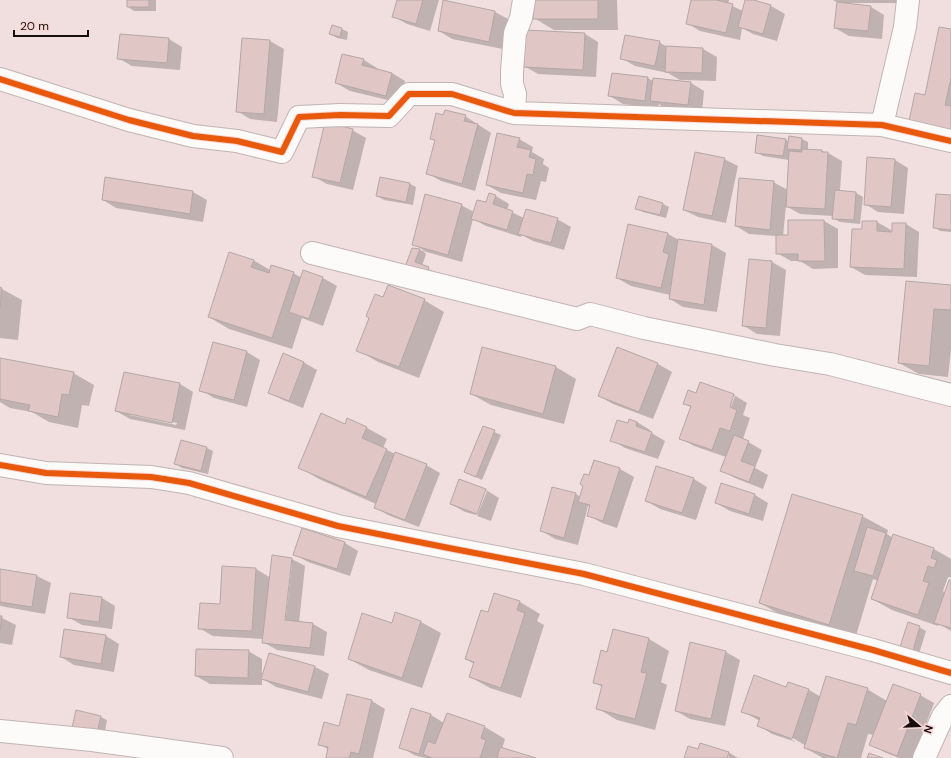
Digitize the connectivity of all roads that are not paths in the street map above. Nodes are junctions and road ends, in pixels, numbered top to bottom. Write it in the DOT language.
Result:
graph roads {
  1 [pos="524,0"];
  2 [pos="908,0"];
  3 [pos="0,79"];
  4 [pos="514,113"];
  5 [pos="882,125"];
  6 [pos="951,141"];
  7 [pos="312,253"];
  8 [pos="951,395"];
  9 [pos="0,465"];
  10 [pos="951,674"];
  11 [pos="951,706"];
  12 [pos="0,731"];
  13 [pos="222,758"];
  14 [pos="924,758"];
  1 -- 4 [label="street"];
  2 -- 5 [label="street"];
  3 -- 4 [label="street"];
  4 -- 5 [label="street"];
  5 -- 6 [label="street"];
  7 -- 8 [label="street"];
  9 -- 10 [label="street"];
  11 -- 14 [label="street"];
  12 -- 13 [label="street"];
}
